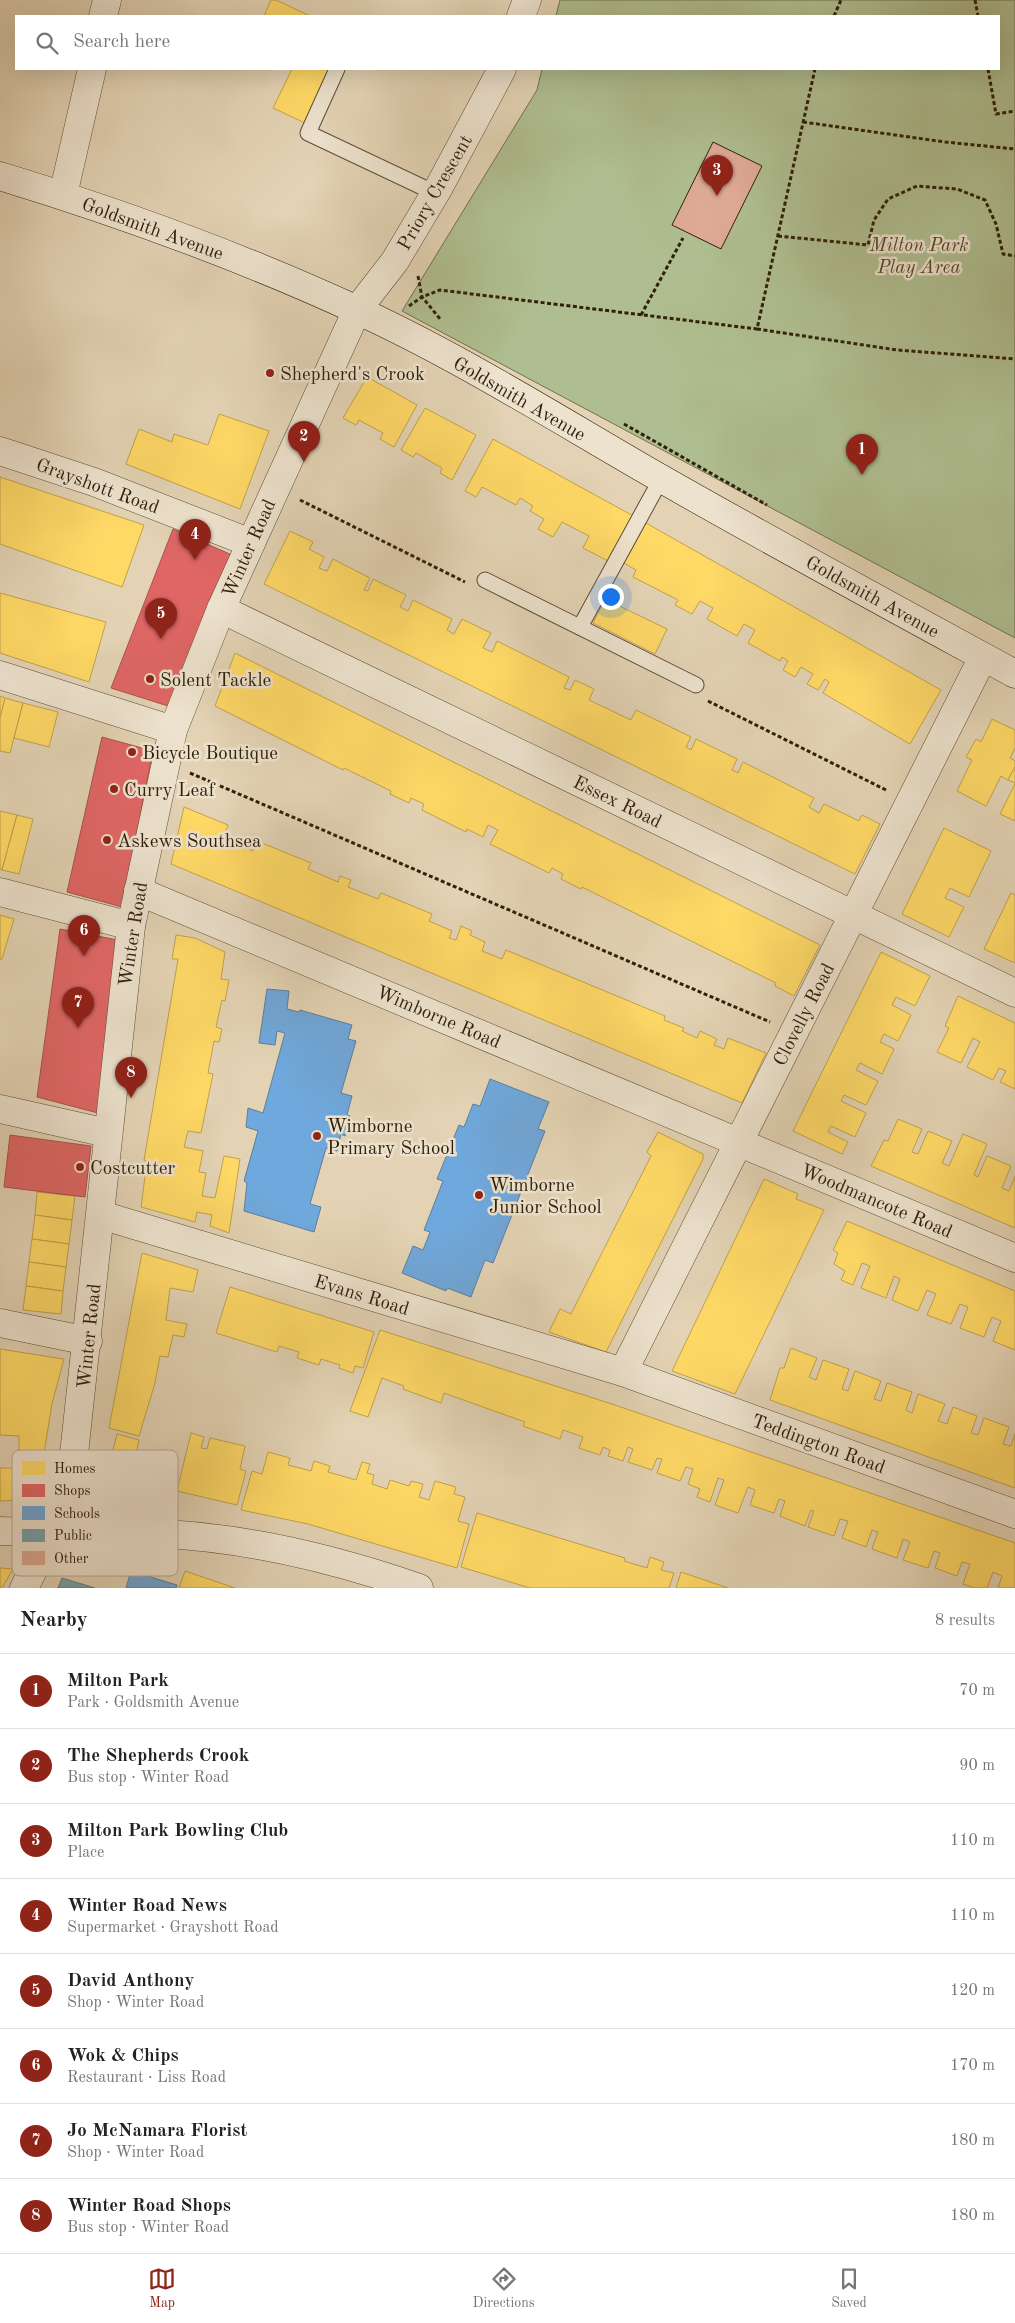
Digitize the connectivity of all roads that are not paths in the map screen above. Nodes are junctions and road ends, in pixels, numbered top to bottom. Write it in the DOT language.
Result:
graph roads {
  1 [pos="107,0"];
  2 [pos="527,0"];
  3 [pos="104,15"];
  4 [pos="521,15"];
  5 [pos="92,70"];
  6 [pos="337,70"];
  7 [pos="501,70"];
  8 [pos="0,176"];
  9 [pos="435,193"];
  10 [pos="63,195"];
  11 [pos="357,310"];
  12 [pos="0,451"];
  13 [pos="661,479"];
  14 [pos="251,543"];
  15 [pos="485,580"];
  16 [pos="221,609"];
  17 [pos="580,627"];
  18 [pos="983,657"];
  19 [pos="1015,674"];
  20 [pos="0,675"];
  21 [pos="696,685"];
  22 [pos="173,730"];
  23 [pos="138,891"];
  24 [pos="0,892"];
  25 [pos="854,916"];
  26 [pos="131,926"];
  27 [pos="1015,993"];
  28 [pos="0,1109"];
  29 [pos="108,1133"];
  30 [pos="740,1141"];
  31 [pos="101,1215"];
  32 [pos="1015,1258"];
  33 [pos="0,1323"];
  34 [pos="88,1341"];
  35 [pos="623,1372"];
  36 [pos="74,1450"];
  37 [pos="1015,1514"];
  38 [pos="178,1535"];
  39 [pos="30,1576"];
  40 [pos="24,1588"];
  41 [pos="419,1588"];
  1 -- 3 [label="street"];
  2 -- 4 [label="street"];
  5 -- 10 [label="street"];
  6 -- 9 [label="lane"];
  7 -- 9 [label="street, Priory Crescent"];
  8 -- 10 [label="street, Goldsmith Avenue"];
  9 -- 11 [label="street, Priory Crescent"];
  10 -- 11 [label="street, Goldsmith Avenue"];
  11 -- 13 [label="street, Goldsmith Avenue"];
  11 -- 14 [label="street, Winter Road"];
  12 -- 14 [label="street, Grayshott Road"];
  13 -- 17 [label="lane"];
  13 -- 18 [label="street, Goldsmith Avenue"];
  14 -- 16 [label="street, Winter Road"];
  15 -- 17 [label="lane"];
  16 -- 22 [label="street, Winter Road"];
  16 -- 25 [label="street, Essex Road"];
  17 -- 21 [label="lane"];
  18 -- 19 [label="street, Goldsmith Avenue"];
  18 -- 25 [label="street, Clovelly Road"];
  20 -- 22 [label="street"];
  22 -- 23 [label="street, Winter Road"];
  23 -- 26 [label="street, Winter Road"];
  23 -- 30 [label="street, Wimborne Road"];
  24 -- 26 [label="street"];
  25 -- 27 [label="street, Essex Road"];
  25 -- 30 [label="street, Clovelly Road"];
  26 -- 29 [label="street, Winter Road"];
  28 -- 29 [label="street"];
  29 -- 31 [label="street, Winter Road"];
  30 -- 32 [label="street, Woodmancote Road"];
  30 -- 35 [label="street, Clovelly Road"];
  31 -- 34 [label="street, Winter Road"];
  31 -- 35 [label="street, Evans Road"];
  33 -- 34 [label="street"];
  34 -- 36 [label="street, Winter Road"];
  35 -- 37 [label="street, Teddington Road"];
  38 -- 41 [label="street"];
  39 -- 40 [label="street, Winter Road"];
}
